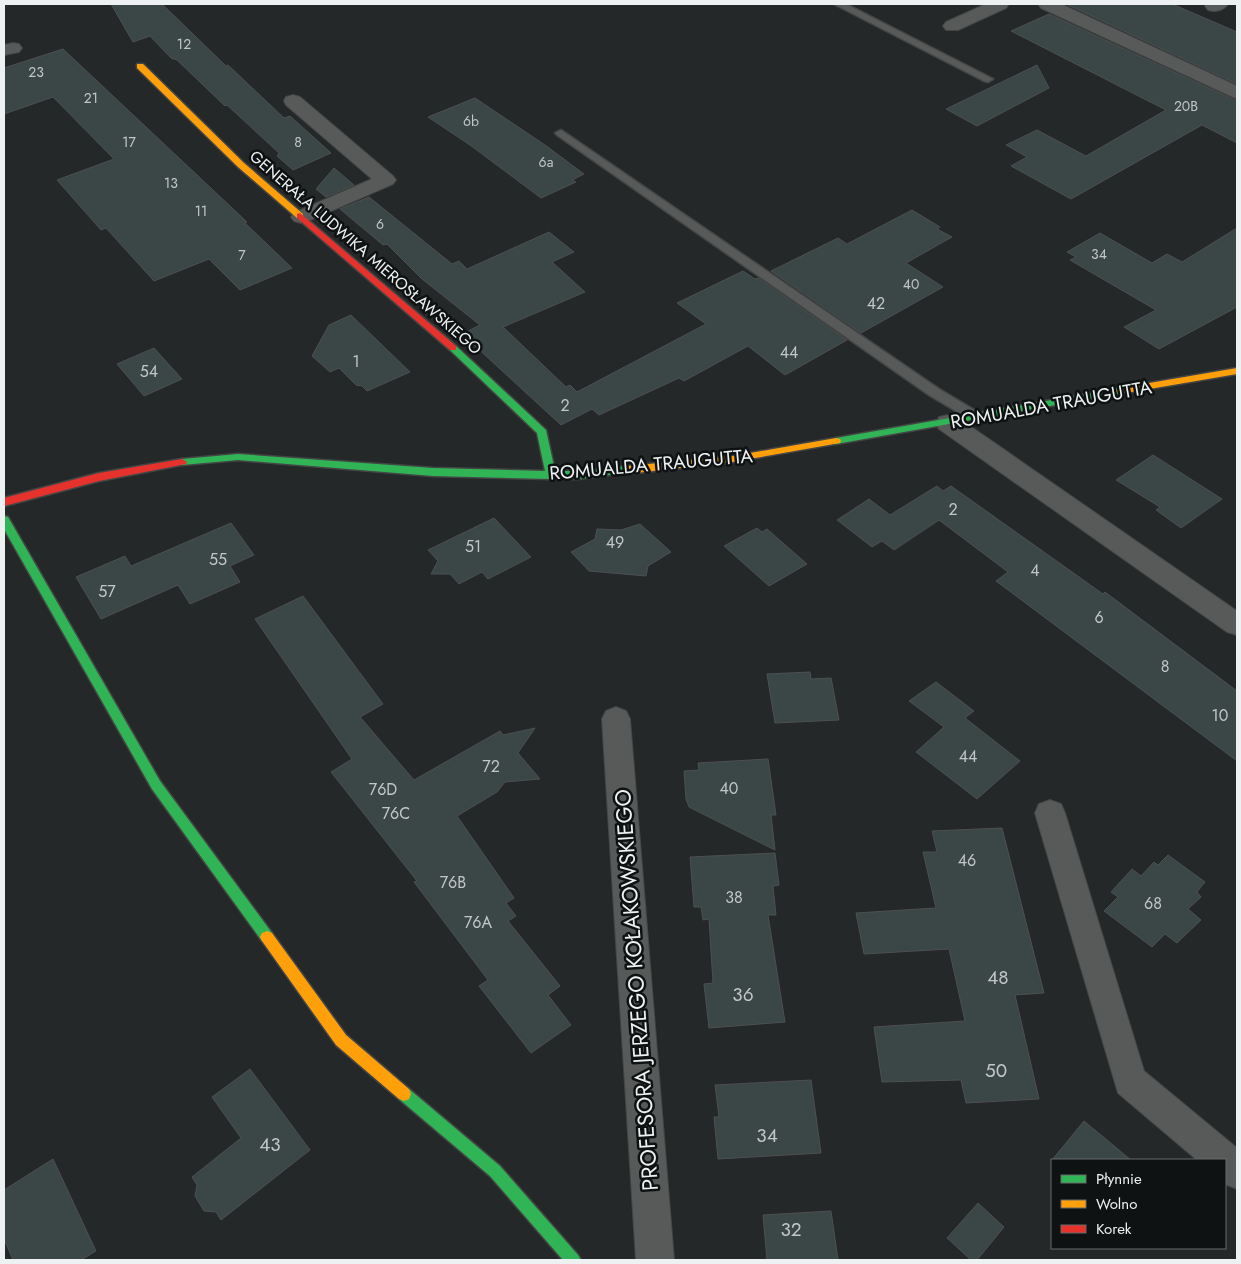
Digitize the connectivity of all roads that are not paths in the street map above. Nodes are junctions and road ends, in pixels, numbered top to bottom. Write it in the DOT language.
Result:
graph roads {
  1 [pos="839,4"];
  2 [pos="1000,4"];
  3 [pos="1047,4"];
  4 [pos="952,26"];
  5 [pos="140,66"];
  6 [pos="988,79"];
  7 [pos="1237,93"];
  8 [pos="293,101"];
  9 [pos="561,133"];
  10 [pos="301,217"];
  11 [pos="1237,371"];
  12 [pos="976,417"];
  13 [pos="948,423"];
  14 [pos="551,475"];
  15 [pos="4,502"];
  16 [pos="4,520"];
  17 [pos="1237,625"];
  18 [pos="616,719"];
  19 [pos="1050,814"];
  20 [pos="1223,1159"];
  21 [pos="1226,1162"];
  22 [pos="1237,1171"];
  23 [pos="573,1260"];
  24 [pos="655,1260"];
  1 -- 6 [label="lane"];
  2 -- 4 [label="street"];
  3 -- 7 [label="street"];
  5 -- 10 [label="street, GENERAŁA LUDWIKA MIEROSŁAWSKIEGO"];
  8 -- 10 [label="street"];
  9 -- 12 [label="lane"];
  10 -- 14 [label="street, GENERAŁA LUDWIKA MIEROSŁAWSKIEGO"];
  11 -- 12 [label="street, ROMUALDA TRAUGUTTA"];
  12 -- 13 [label="street, ROMUALDA TRAUGUTTA"];
  13 -- 14 [label="street, ROMUALDA TRAUGUTTA"];
  13 -- 17 [label="street"];
  14 -- 15 [label="street, ROMUALDA TRAUGUTTA"];
  16 -- 23 [label="street"];
  18 -- 24 [label="street, PROFESORA JERZEGO KOŁAKOWSKIEGO"];
  19 -- 20 [label="street"];
  21 -- 22 [label="street"];
}
